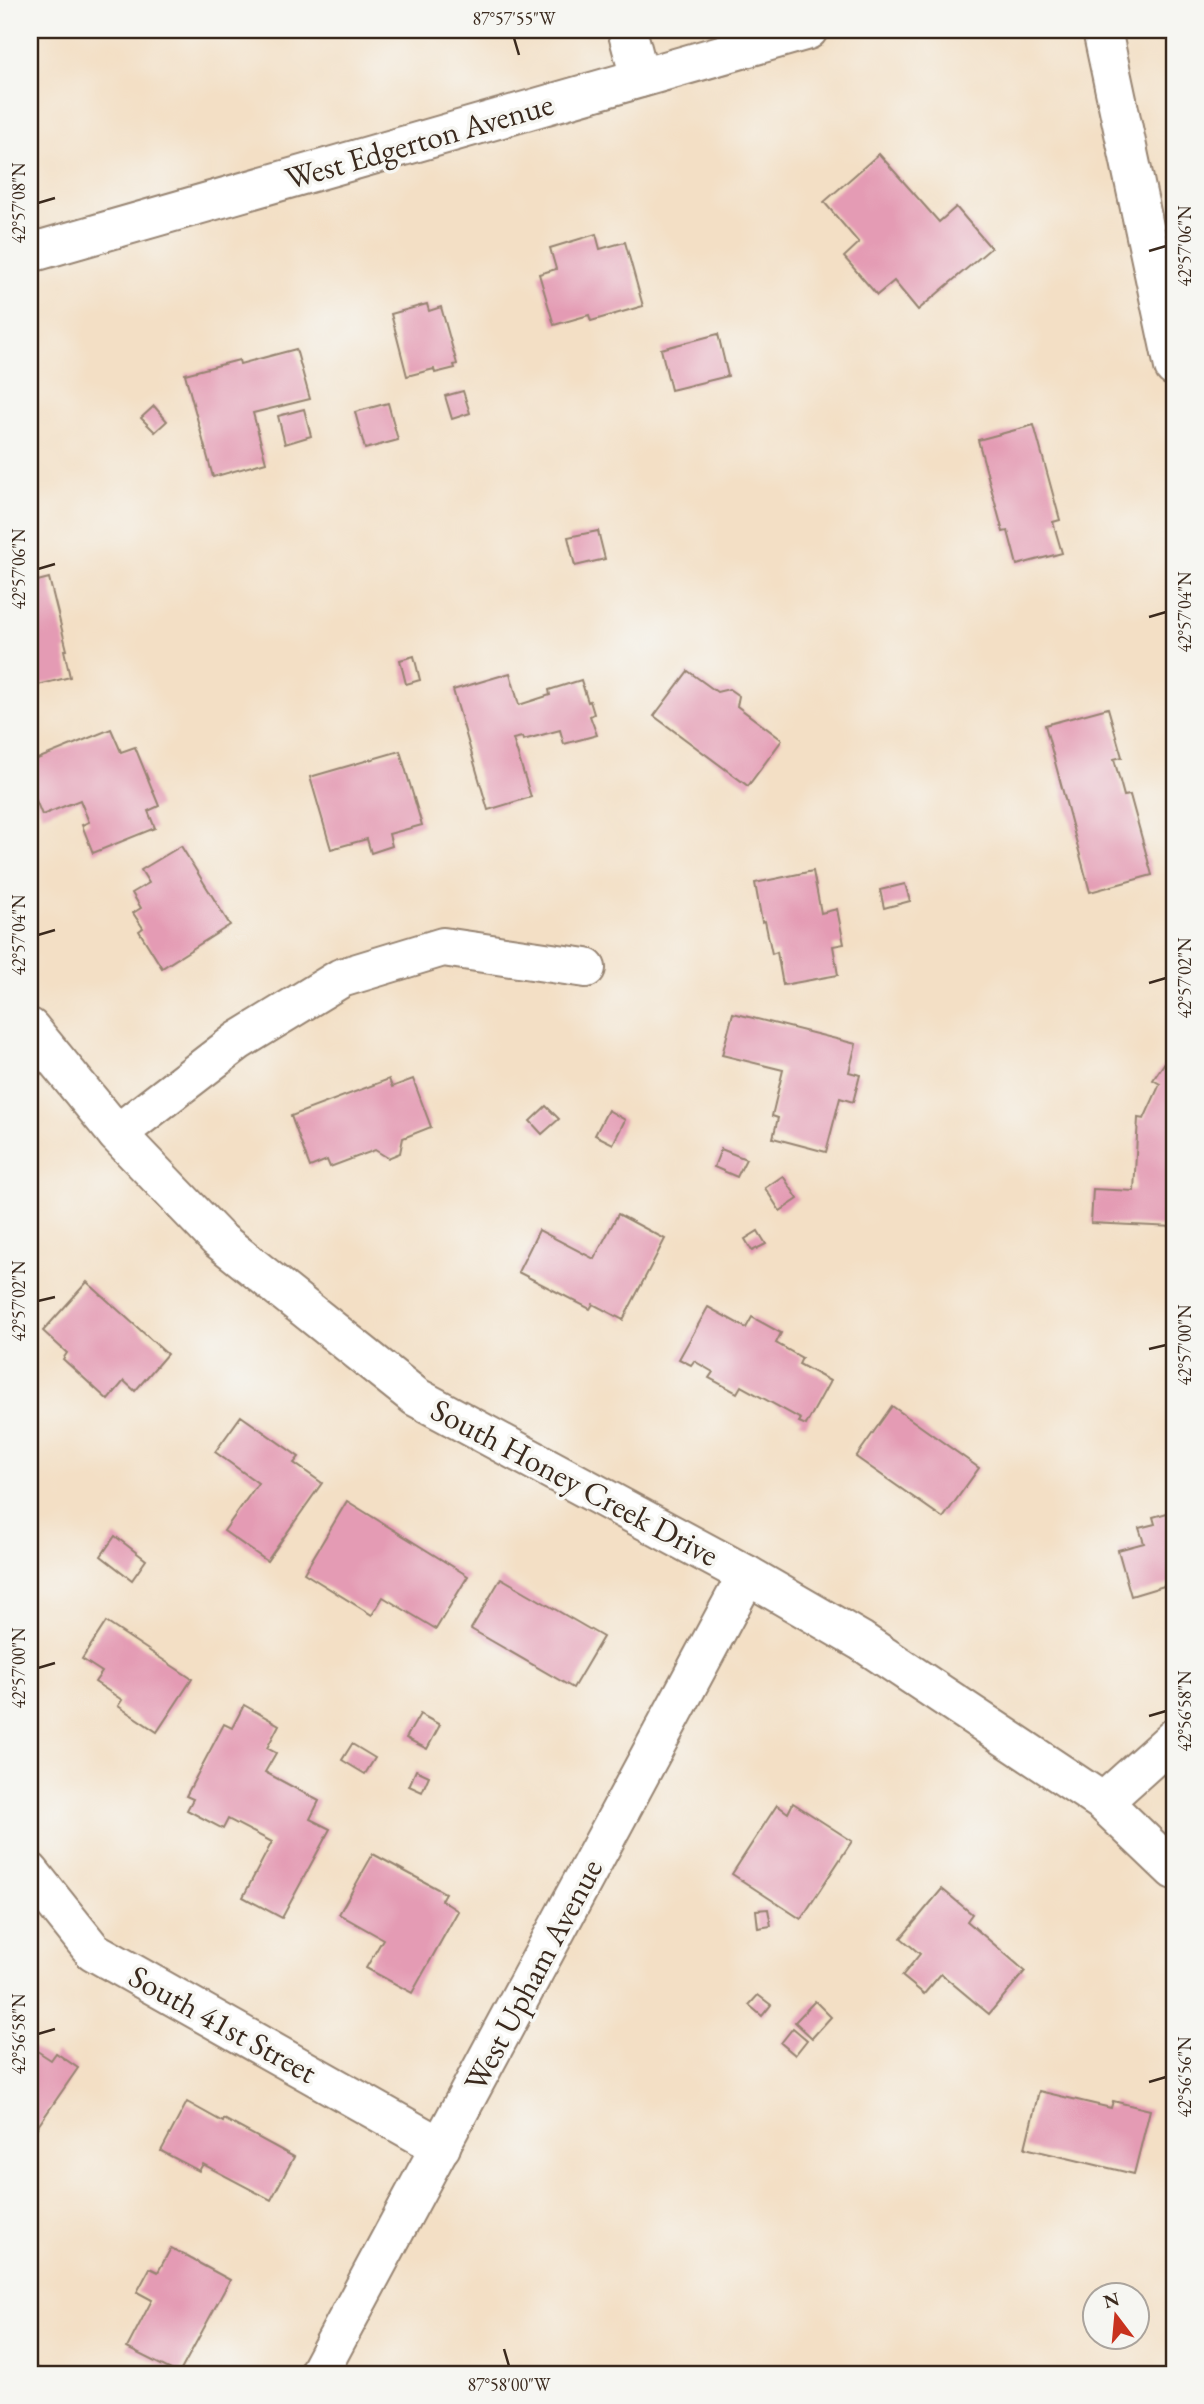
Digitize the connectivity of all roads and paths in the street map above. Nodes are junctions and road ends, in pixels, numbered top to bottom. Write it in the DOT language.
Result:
graph roads {
  1 [pos="627,30"];
  2 [pos="808,30"];
  3 [pos="1102,30"];
  4 [pos="640,78"];
  5 [pos="30,253"];
  6 [pos="1174,367"];
  7 [pos="586,968"];
  8 [pos="30,1028"];
  9 [pos="117,1134"];
  10 [pos="747,1575"];
  11 [pos="1174,1738"];
  12 [pos="1102,1802"];
  13 [pos="1174,1870"];
  14 [pos="30,1872"];
  15 [pos="441,2147"];
  16 [pos="318,2374"];
  1 -- 4 [label="street"];
  2 -- 4 [label="street, West Edgerton Avenue"];
  3 -- 6 [label="street"];
  4 -- 5 [label="street, West Edgerton Avenue"];
  7 -- 9 [label="street"];
  8 -- 9 [label="street, South Honey Creek Drive"];
  9 -- 10 [label="street, South Honey Creek Drive"];
  10 -- 12 [label="street, South Honey Creek Drive"];
  10 -- 15 [label="street, West Upham Avenue"];
  11 -- 12 [label="street"];
  12 -- 13 [label="street, South Honey Creek Drive"];
  14 -- 15 [label="street, South 41st Street"];
  15 -- 16 [label="street, West Upham Avenue"];
}
